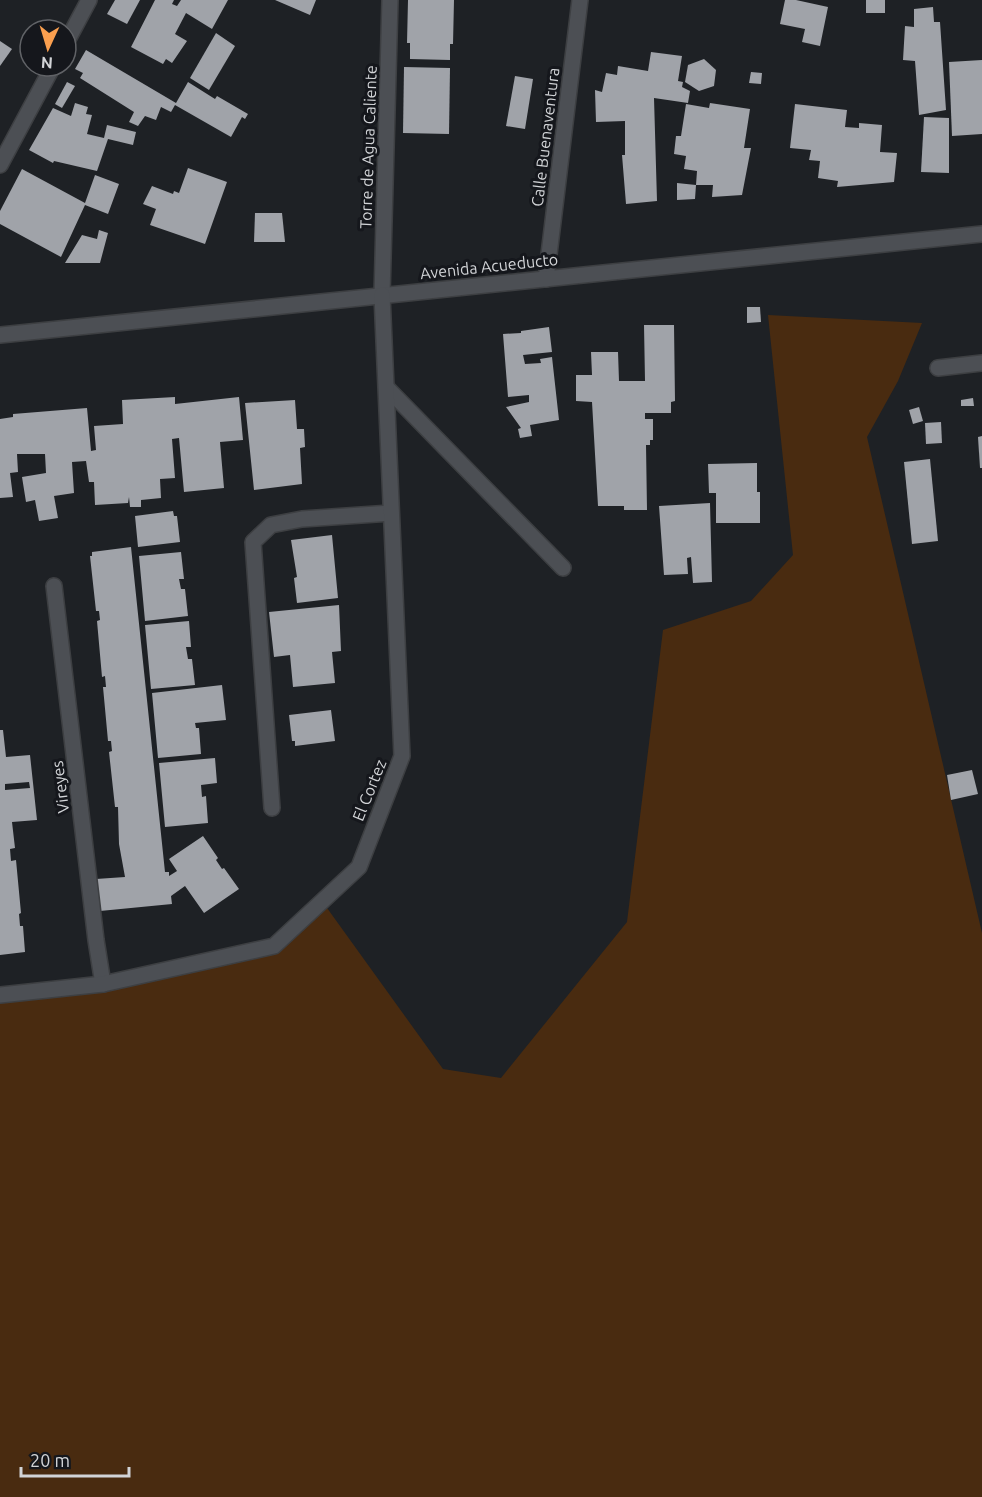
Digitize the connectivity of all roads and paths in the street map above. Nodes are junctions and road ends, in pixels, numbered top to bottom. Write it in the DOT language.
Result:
graph roads {
  1 [pos="89,0"];
  2 [pos="390,0"];
  3 [pos="580,0"];
  4 [pos="78,21"];
  5 [pos="47,78"];
  6 [pos="0,165"];
  7 [pos="982,234"];
  8 [pos="546,279"];
  9 [pos="382,295"];
  10 [pos="0,335"];
  11 [pos="982,363"];
  12 [pos="938,368"];
  13 [pos="387,388"];
  14 [pos="392,513"];
  15 [pos="563,568"];
  16 [pos="54,586"];
  17 [pos="272,808"];
  18 [pos="104,984"];
  19 [pos="0,995"];
  1 -- 4 [label="street"];
  2 -- 9 [label="street, Torre de Agua Caliente"];
  3 -- 8 [label="street, Calle Buenaventura"];
  5 -- 6 [label="street"];
  7 -- 8 [label="street, Avenida Acueducto"];
  8 -- 9 [label="street, Avenida Acueducto"];
  9 -- 10 [label="street, Avenida Acueducto"];
  9 -- 13 [label="street, El Cortez"];
  11 -- 12 [label="street"];
  13 -- 14 [label="street, El Cortez"];
  13 -- 15 [label="street"];
  14 -- 17 [label="street"];
  14 -- 18 [label="street, El Cortez"];
  16 -- 18 [label="street, Vireyes"];
  18 -- 19 [label="street, El Cortez"];
}
